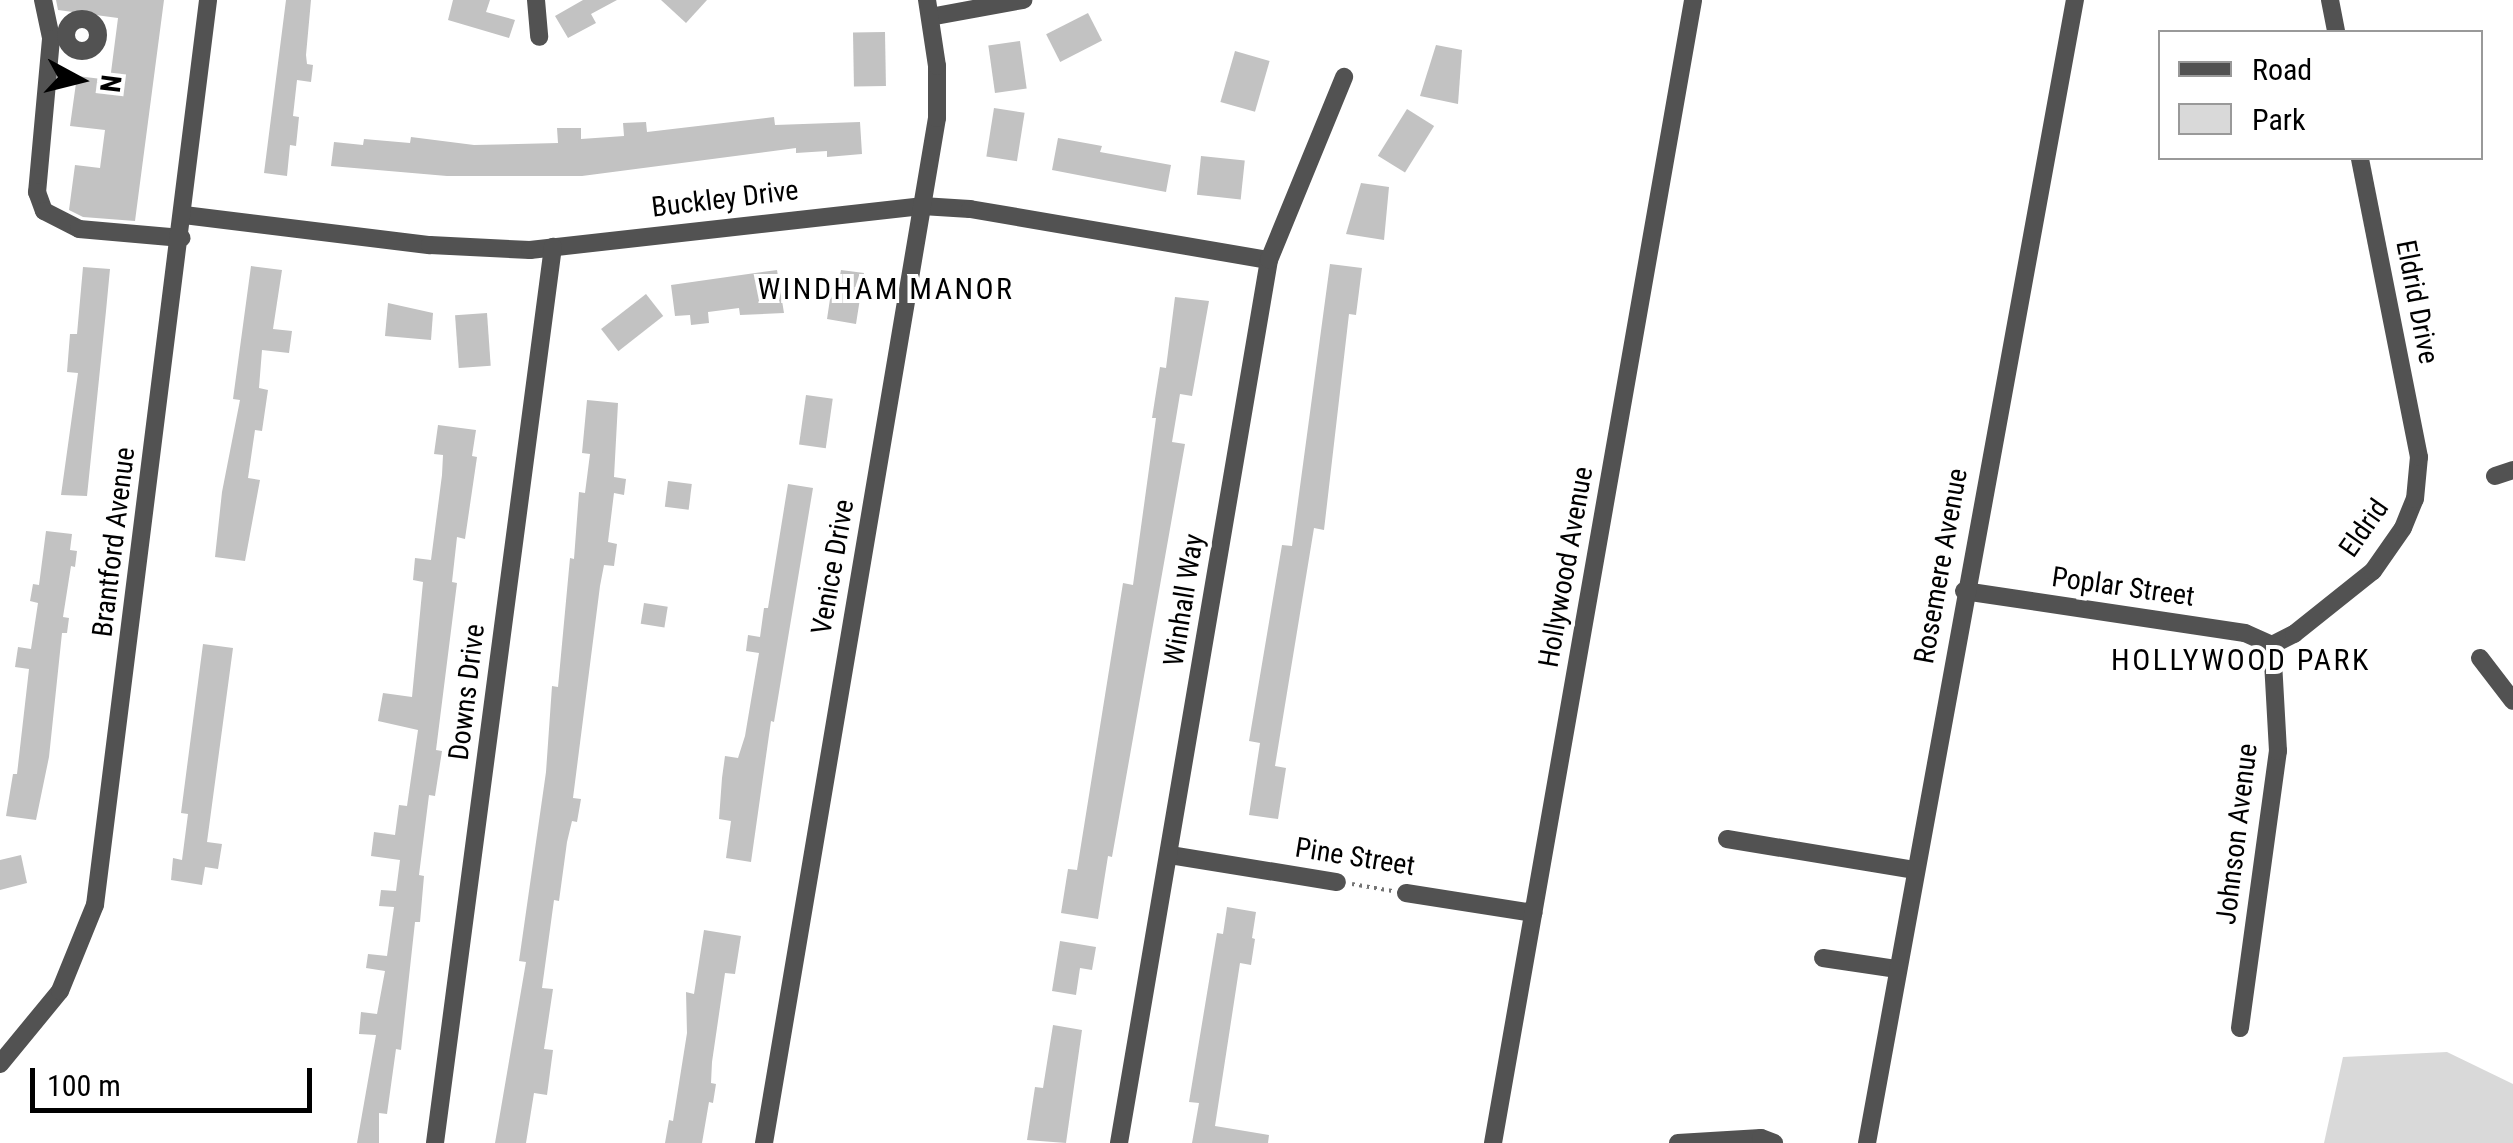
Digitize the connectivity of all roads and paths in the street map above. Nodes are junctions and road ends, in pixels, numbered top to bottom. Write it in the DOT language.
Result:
graph roads {
  1 [pos="43,0"];
  2 [pos="208,0"];
  3 [pos="536,0"];
  4 [pos="1023,0"];
  5 [pos="1694,0"];
  6 [pos="2075,0"];
  7 [pos="2330,0"];
  8 [pos="928,8"];
  9 [pos="2336,30"];
  10 [pos="539,37"];
  11 [pos="1344,77"];
  12 [pos="2360,160"];
  13 [pos="922,206"];
  14 [pos="184,215"];
  15 [pos="182,238"];
  16 [pos="553,247"];
  17 [pos="1269,260"];
  18 [pos="2418,457"];
  19 [pos="1964,591"];
  20 [pos="2272,646"];
  21 [pos="2480,658"];
  22 [pos="2513,702"];
  23 [pos="1727,840"];
  24 [pos="1170,855"];
  25 [pos="1915,870"];
  26 [pos="1337,882"];
  27 [pos="1406,893"];
  28 [pos="1533,913"];
  29 [pos="1823,958"];
  30 [pos="1897,969"];
  31 [pos="2240,1028"];
  32 [pos="0,1064"];
  33 [pos="436,1143"];
  34 [pos="764,1143"];
  35 [pos="1119,1143"];
  36 [pos="1492,1143"];
  37 [pos="1678,1143"];
  38 [pos="1774,1143"];
  39 [pos="1867,1143"];
  1 -- 15 [label="street"];
  2 -- 14 [label="street, Brantford Avenue"];
  3 -- 10 [label="street"];
  4 -- 8 [label="street"];
  5 -- 28 [label="street, Hollywood Avenue"];
  6 -- 19 [label="street, Rosemere Avenue"];
  7 -- 9 [label="street"];
  8 -- 13 [label="street, Venice Drive"];
  11 -- 17 [label="street, Winhall Way"];
  12 -- 18 [label="street, Eldrid Drive"];
  13 -- 16 [label="street, Buckley Drive"];
  13 -- 17 [label="street, Buckley Drive"];
  13 -- 34 [label="street, Venice Drive"];
  14 -- 15 [label="street, Brantford Avenue"];
  14 -- 16 [label="street, Buckley Drive"];
  15 -- 32 [label="street, Brantford Avenue"];
  16 -- 33 [label="street, Downs Drive"];
  17 -- 24 [label="street, Winhall Way"];
  18 -- 20 [label="street, Eldrid"];
  19 -- 20 [label="street, Poplar Street"];
  19 -- 25 [label="street, Rosemere Avenue"];
  20 -- 31 [label="street, Johnson Avenue"];
  21 -- 22 [label="street"];
  23 -- 25 [label="street"];
  24 -- 26 [label="street, Pine Street"];
  24 -- 35 [label="street, Winhall Way"];
  25 -- 30 [label="street, Rosemere Avenue"];
  26 -- 27 [label="path, Pine Street"];
  27 -- 28 [label="street, Pine Street"];
  28 -- 36 [label="street, Hollywood Avenue"];
  29 -- 30 [label="street"];
  30 -- 39 [label="street, Rosemere Avenue"];
  37 -- 38 [label="street"];
}
